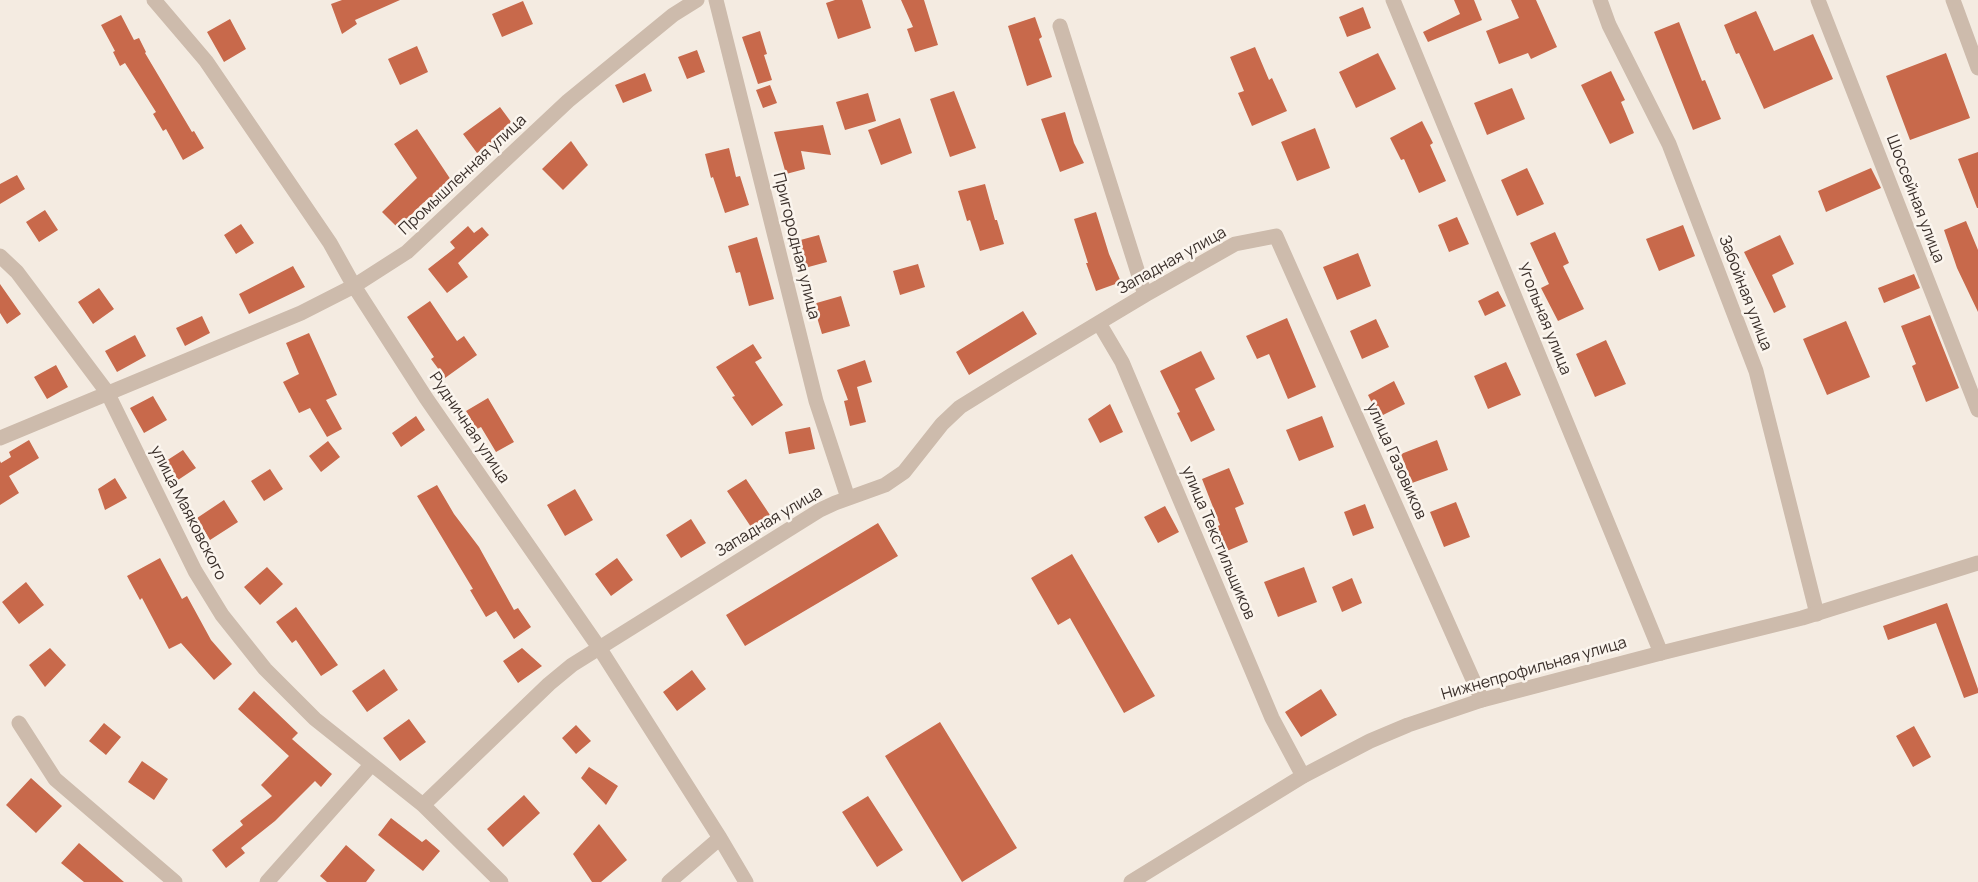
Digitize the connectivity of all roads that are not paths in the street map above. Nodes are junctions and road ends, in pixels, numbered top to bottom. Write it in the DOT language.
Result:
graph roads {
  1 [pos="154,0"];
  2 [pos="697,0"];
  3 [pos="716,0"];
  4 [pos="1393,0"];
  5 [pos="1600,0"];
  6 [pos="1818,0"];
  7 [pos="1953,0"];
  8 [pos="1060,26"];
  9 [pos="1978,68"];
  10 [pos="1276,236"];
  11 [pos="0,256"];
  12 [pos="354,286"];
  13 [pos="1145,295"];
  14 [pos="1100,323"];
  15 [pos="106,392"];
  16 [pos="1978,410"];
  17 [pos="0,438"];
  18 [pos="848,498"];
  19 [pos="1978,563"];
  20 [pos="1817,614"];
  21 [pos="600,649"];
  22 [pos="1661,653"];
  23 [pos="1482,700"];
  24 [pos="19,723"];
  25 [pos="371,765"];
  26 [pos="1303,776"];
  27 [pos="423,805"];
  28 [pos="720,838"];
  29 [pos="176,882"];
  30 [pos="267,882"];
  31 [pos="501,882"];
  32 [pos="669,882"];
  33 [pos="746,882"];
  34 [pos="1131,882"];
  1 -- 12 [label="street, Рудничная улица"];
  2 -- 12 [label="street, Промышленная улица"];
  3 -- 18 [label="street, Пригородная улица"];
  4 -- 22 [label="street, Угольная улица"];
  5 -- 20 [label="street, Забойная улица"];
  6 -- 16 [label="street, Шоссейная улица"];
  7 -- 9 [label="street"];
  8 -- 13 [label="street"];
  10 -- 13 [label="street, Западная улица"];
  10 -- 23 [label="street, улица Газовиков"];
  11 -- 15 [label="street, улица Маяковского"];
  12 -- 15 [label="street, Промышленная улица"];
  12 -- 21 [label="street, Рудничная улица"];
  13 -- 14 [label="street, Западная улица"];
  14 -- 18 [label="street, Западная улица"];
  14 -- 26 [label="street, улица Текстильщиков"];
  15 -- 17 [label="street, Промышленная улица"];
  15 -- 25 [label="street, улица Маяковского"];
  18 -- 21 [label="street, Западная улица"];
  19 -- 20 [label="street, Нижнепрофильная улица"];
  20 -- 22 [label="street, Нижнепрофильная улица"];
  21 -- 27 [label="street, Западная улица"];
  21 -- 28 [label="street, Рудничная улица"];
  22 -- 23 [label="street, Нижнепрофильная улица"];
  23 -- 26 [label="street, Нижнепрофильная улица"];
  24 -- 29 [label="street"];
  25 -- 27 [label="street, улица Маяковского"];
  25 -- 30 [label="street"];
  26 -- 34 [label="street, Нижнепрофильная улица"];
  27 -- 31 [label="street, улица Маяковского"];
  28 -- 32 [label="street"];
  28 -- 33 [label="street, Рудничная улица"];
}
